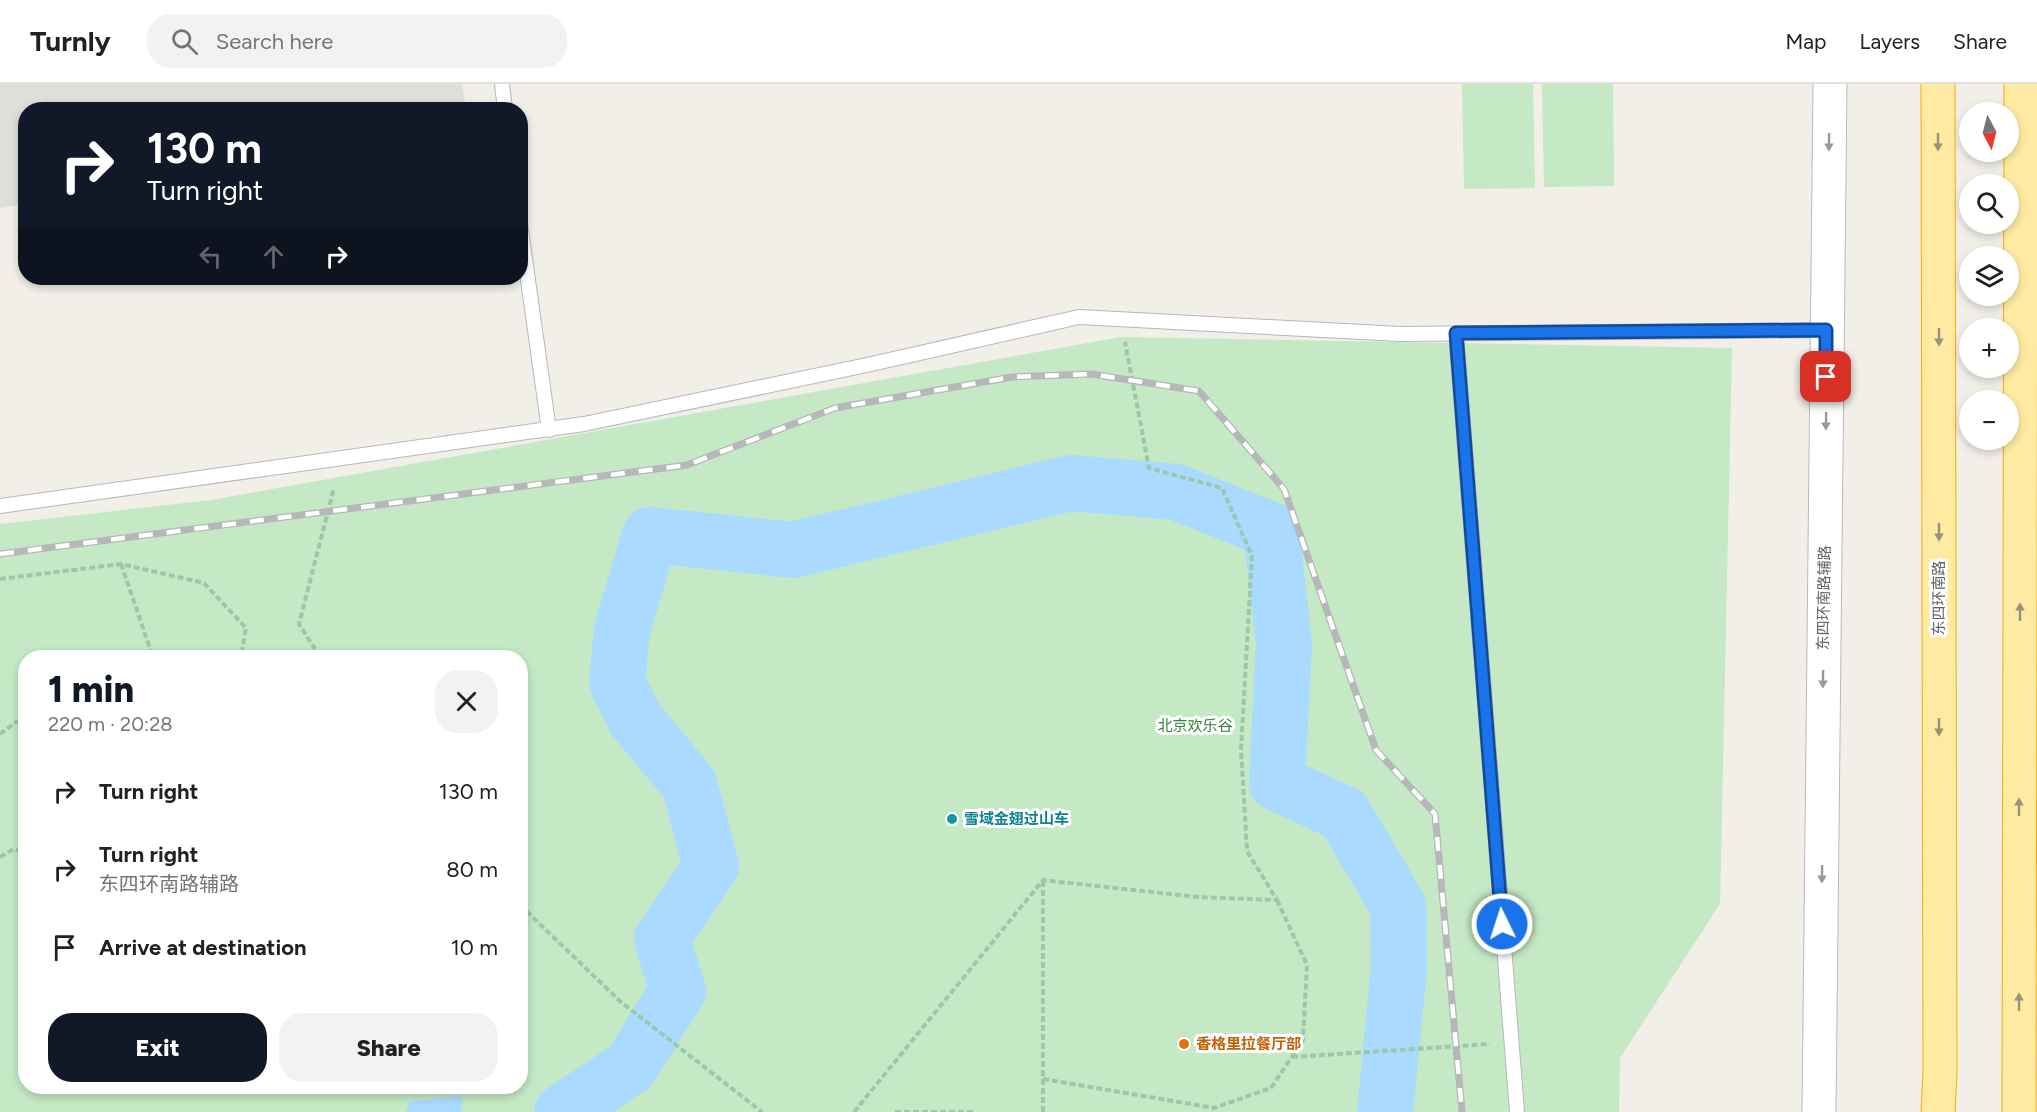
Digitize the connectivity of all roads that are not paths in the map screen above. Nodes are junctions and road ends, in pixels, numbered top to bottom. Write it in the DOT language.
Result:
graph roads {
  1 [pos="502,84"];
  2 [pos="1830,84"];
  3 [pos="1938,84"];
  4 [pos="2021,84"];
  5 [pos="504,102"];
  6 [pos="528,280"];
  7 [pos="1826,330"];
  8 [pos="1456,333"];
  9 [pos="549,430"];
  10 [pos="0,506"];
  11 [pos="1820,1111"];
  12 [pos="1517,1112"];
  13 [pos="1938,1112"];
  14 [pos="2019,1112"];
  1 -- 5 [label="lane"];
  2 -- 7 [label="main road, 东四环南路辅路, one-way"];
  3 -- 13 [label="highway, 东四环南路, one-way"];
  14 -- 4 [label="highway, one-way"];
  6 -- 9 [label="lane"];
  7 -- 8 [label="lane"];
  7 -- 11 [label="main road, 东四环南路辅路, one-way"];
  8 -- 9 [label="lane"];
  8 -- 12 [label="lane"];
  9 -- 10 [label="lane"];
}
